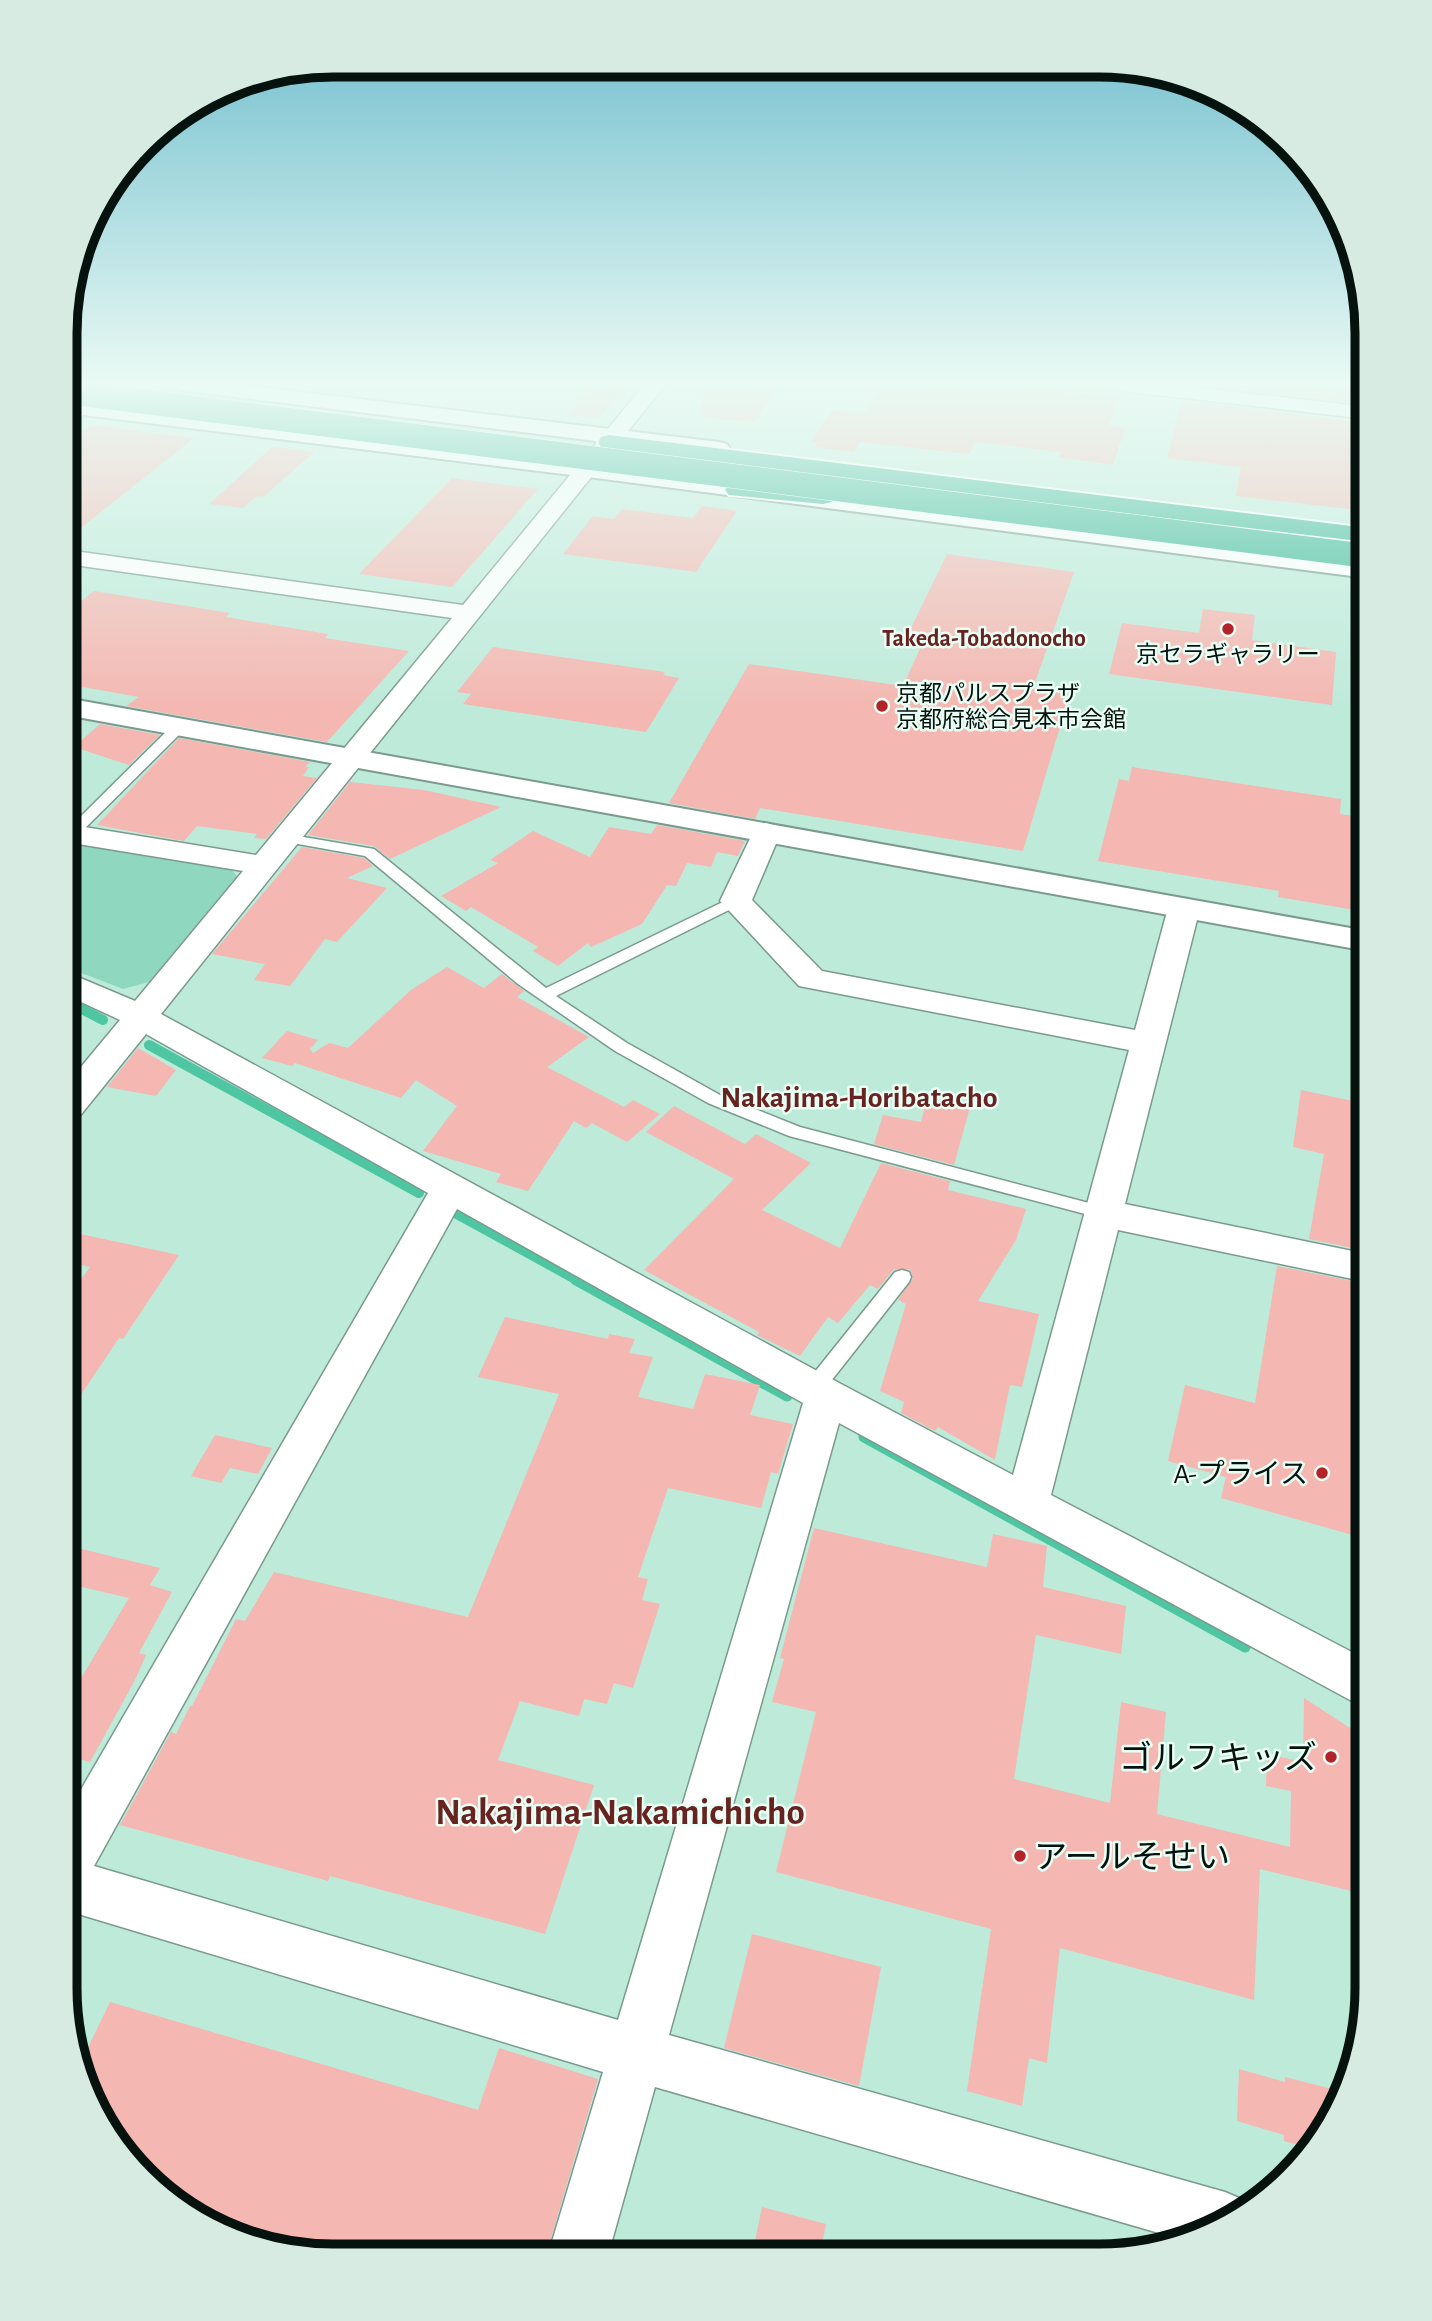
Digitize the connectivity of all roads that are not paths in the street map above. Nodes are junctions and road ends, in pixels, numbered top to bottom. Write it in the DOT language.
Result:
graph roads {
  1 [pos="568,493"];
  2 [pos="763,493"];
  3 [pos="774,493"];
  4 [pos="821,493"];
  5 [pos="960,493"];
  6 [pos="1021,493"];
  7 [pos="1053,493"];
  8 [pos="1355,531"];
  9 [pos="1355,531"];
  10 [pos="1355,543"];
  11 [pos="1355,555"];
  12 [pos="77,557"];
  13 [pos="1355,561"];
  14 [pos="1355,569"];
  15 [pos="468,613"];
  16 [pos="77,708"];
  17 [pos="179,727"];
  18 [pos="351,758"];
  19 [pos="77,826"];
  20 [pos="766,832"];
  21 [pos="77,836"];
  22 [pos="286,838"];
  23 [pos="264,864"];
  24 [pos="736,901"];
  25 [pos="1184,908"];
  26 [pos="1355,939"];
  27 [pos="77,987"];
  28 [pos="545,995"];
  29 [pos="141,1017"];
  30 [pos="1149,1043"];
  31 [pos="77,1096"];
  32 [pos="449,1189"];
  33 [pos="1104,1213"];
  34 [pos="1355,1265"];
  35 [pos="902,1277"];
  36 [pos="820,1393"];
  37 [pos="1027,1504"];
  38 [pos="1355,1679"];
  39 [pos="77,1846"];
  40 [pos="77,1888"];
  41 [pos="637,2054"];
  42 [pos="1212,2218"];
  43 [pos="581,2244"];
  1 -- 15 [label="street"];
  2 -- 14 [label="street"];
  3 -- 13 [label="highway"];
  4 -- 11 [label="highway, bridge"];
  5 -- 10 [label="highway"];
  6 -- 8 [label="highway"];
  7 -- 9 [label="street"];
  12 -- 15 [label="street"];
  15 -- 18 [label="street"];
  16 -- 17 [label="street"];
  17 -- 18 [label="street"];
  17 -- 19 [label="lane"];
  18 -- 20 [label="street"];
  18 -- 22 [label="street"];
  20 -- 24 [label="street"];
  20 -- 25 [label="street"];
  21 -- 23 [label="street"];
  22 -- 23 [label="street"];
  22 -- 28 [label="lane"];
  23 -- 29 [label="street"];
  24 -- 28 [label="lane"];
  24 -- 30 [label="street"];
  25 -- 26 [label="street"];
  25 -- 30 [label="street"];
  27 -- 29 [label="street"];
  28 -- 33 [label="lane"];
  29 -- 31 [label="street"];
  29 -- 32 [label="street"];
  30 -- 33 [label="street"];
  32 -- 36 [label="street"];
  32 -- 39 [label="street"];
  33 -- 34 [label="street"];
  33 -- 37 [label="street"];
  35 -- 36 [label="lane"];
  36 -- 37 [label="street"];
  36 -- 41 [label="street"];
  37 -- 38 [label="street"];
  40 -- 41 [label="street"];
  41 -- 42 [label="street"];
  41 -- 43 [label="street"];
}
